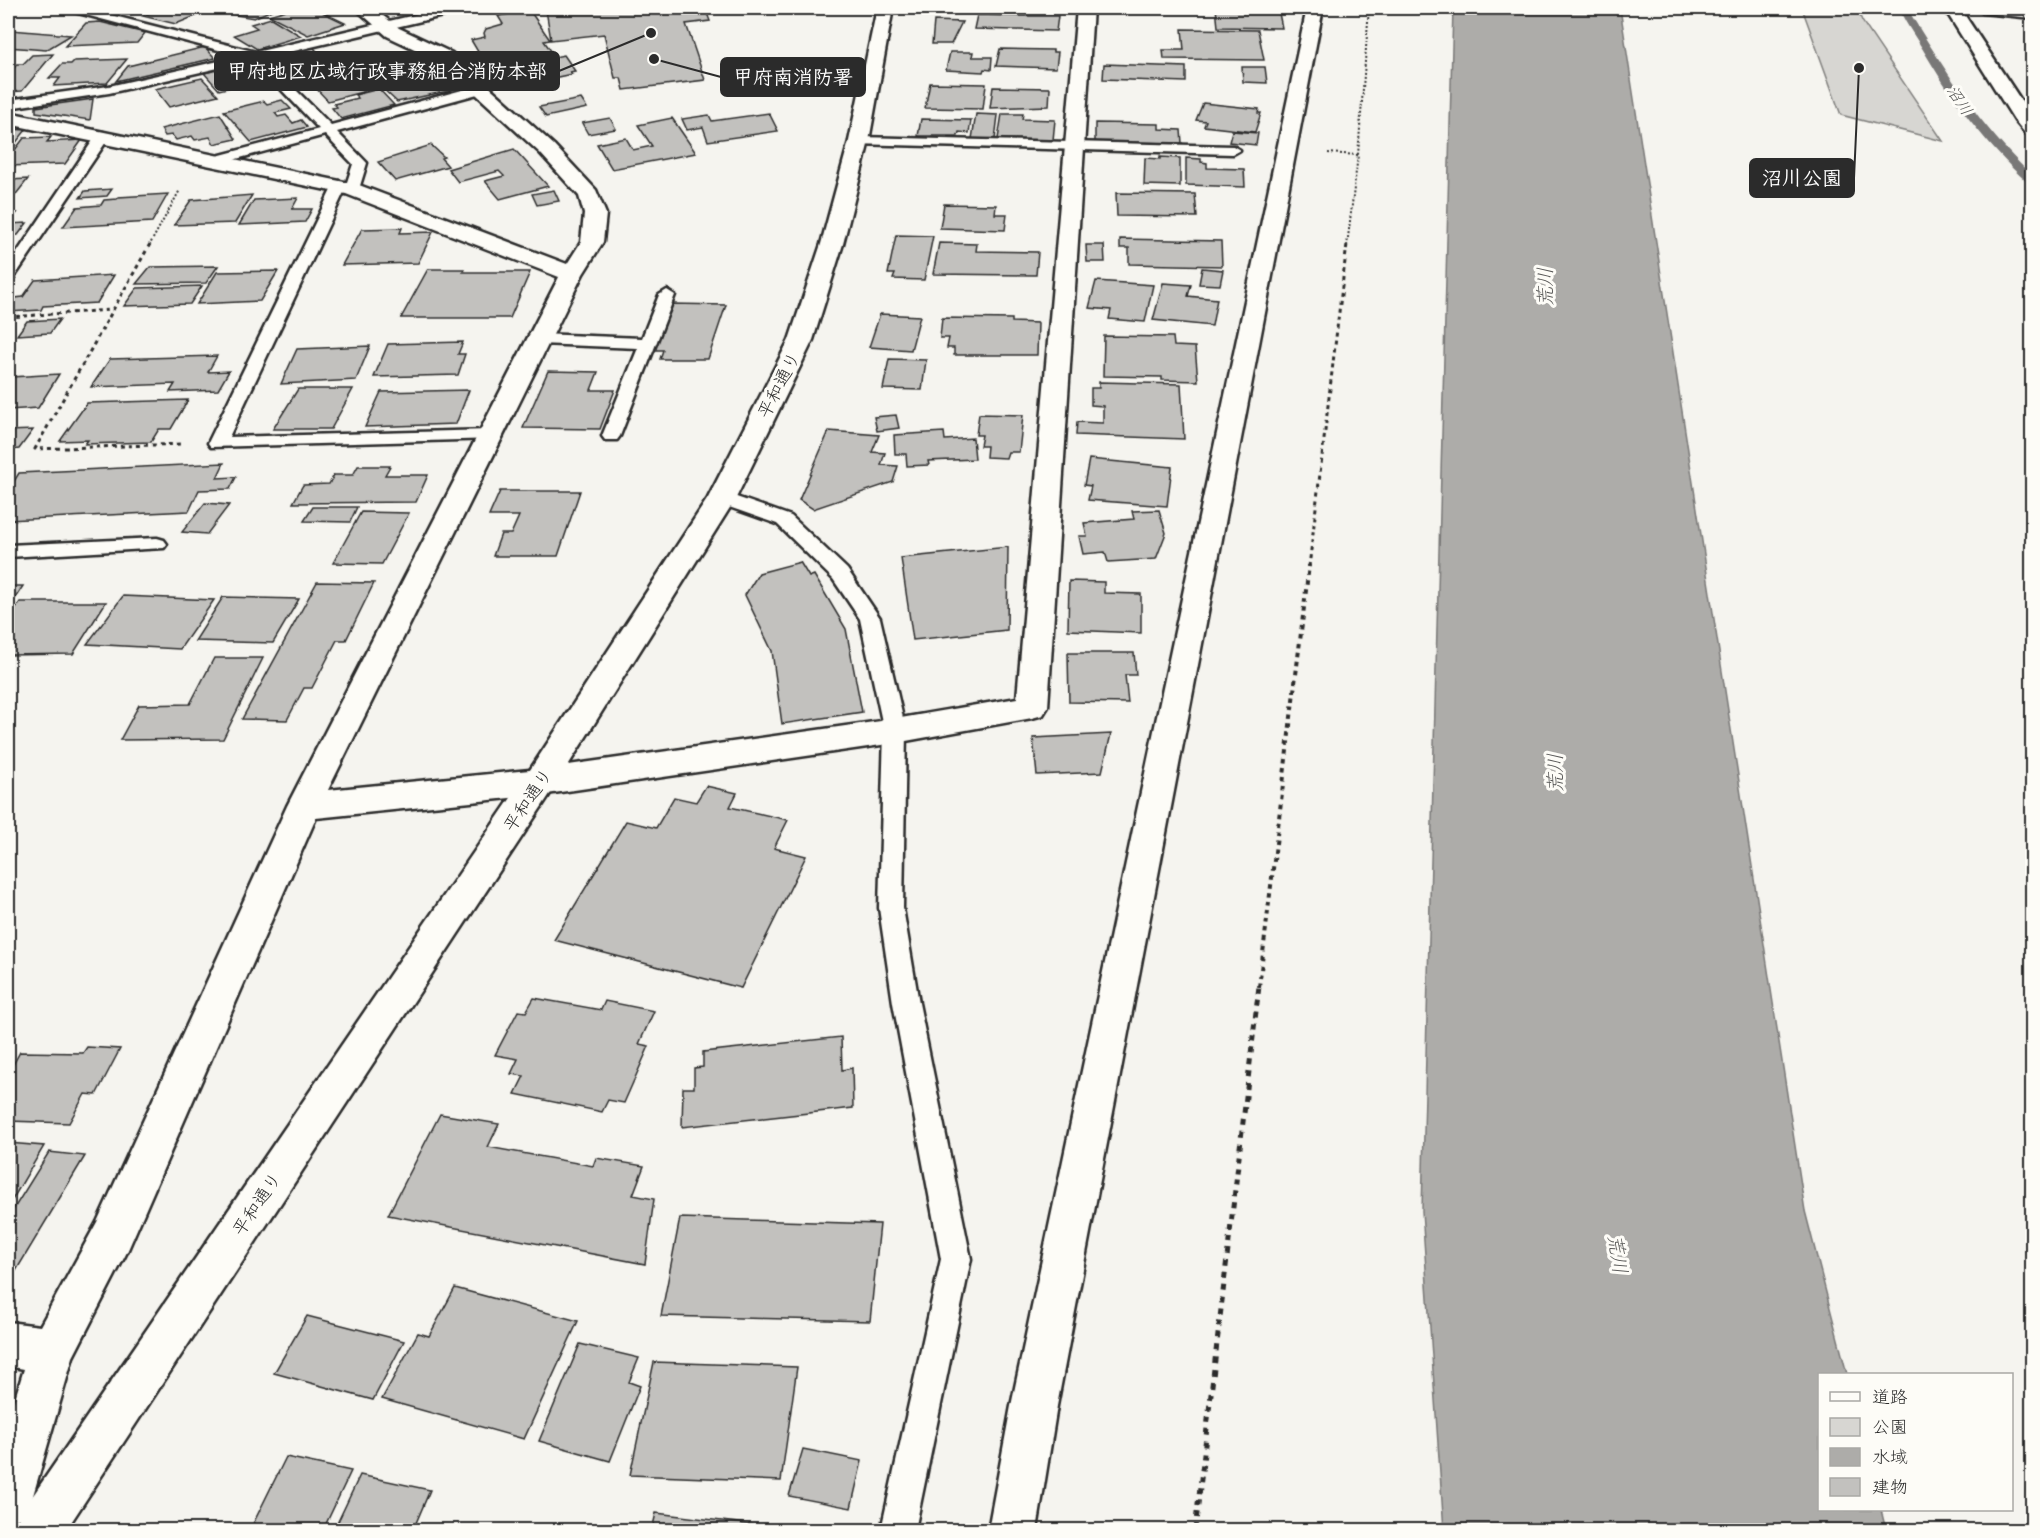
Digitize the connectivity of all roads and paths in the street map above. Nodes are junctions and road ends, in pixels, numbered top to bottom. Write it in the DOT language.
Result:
graph roads {
  1 [pos="71,8"];
  2 [pos="363,8"];
  3 [pos="464,8"];
  4 [pos="885,8"];
  5 [pos="1084,8"];
  6 [pos="1315,8"];
  7 [pos="1369,8"];
  8 [pos="1952,8"];
  9 [pos="1983,8"];
  10 [pos="2032,13"];
  11 [pos="384,24"];
  12 [pos="256,56"];
  13 [pos="481,89"];
  14 [pos="8,104"];
  15 [pos="8,118"];
  16 [pos="2032,127"];
  17 [pos="327,130"];
  18 [pos="103,136"];
  19 [pos="860,141"];
  20 [pos="1075,148"];
  21 [pos="1233,150"];
  22 [pos="209,158"];
  23 [pos="346,188"];
  24 [pos="572,274"];
  25 [pos="8,276"];
  26 [pos="667,295"];
  27 [pos="113,310"];
  28 [pos="8,317"];
  29 [pos="539,339"];
  30 [pos="648,343"];
  31 [pos="490,435"];
  32 [pos="611,436"];
  33 [pos="217,443"];
  34 [pos="722,498"];
  35 [pos="157,544"];
  36 [pos="8,551"];
  37 [pos="895,731"];
  38 [pos="540,782"];
  39 [pos="304,806"];
  40 [pos="8,1344"];
  41 [pos="52,1350"];
  42 [pos="8,1499"];
  43 [pos="38,1530"];
  44 [pos="898,1530"];
  45 [pos="1012,1530"];
  46 [pos="1195,1530"];
  1 -- 12 [label="lane"];
  2 -- 11 [label="main road"];
  3 -- 11 [label="lane"];
  4 -- 19 [label="main road, 平和通り"];
  5 -- 20 [label="main road"];
  6 -- 45 [label="main road"];
  7 -- 46 [label="path"];
  8 -- 16 [label="main road"];
  9 -- 10 [label="main road"];
  11 -- 12 [label="lane"];
  11 -- 13 [label="main road"];
  12 -- 14 [label="lane"];
  12 -- 17 [label="lane"];
  13 -- 17 [label="lane"];
  13 -- 24 [label="main road"];
  15 -- 18 [label="main road"];
  17 -- 22 [label="lane"];
  17 -- 23 [label="lane"];
  18 -- 22 [label="main road"];
  18 -- 25 [label="lane"];
  19 -- 20 [label="lane"];
  19 -- 34 [label="main road, 平和通り"];
  20 -- 21 [label="lane"];
  20 -- 37 [label="main road"];
  22 -- 23 [label="main road"];
  22 -- 27 [label="path"];
  23 -- 24 [label="main road"];
  23 -- 33 [label="lane"];
  24 -- 29 [label="main road"];
  26 -- 30 [label="lane"];
  27 -- 28 [label="path"];
  27 -- 33 [label="path"];
  29 -- 30 [label="lane"];
  29 -- 31 [label="main road"];
  30 -- 32 [label="lane"];
  31 -- 33 [label="lane"];
  31 -- 39 [label="main road"];
  34 -- 37 [label="lane"];
  34 -- 38 [label="main road, 平和通り"];
  35 -- 36 [label="lane"];
  37 -- 38 [label="main road"];
  37 -- 44 [label="lane"];
  38 -- 39 [label="main road"];
  38 -- 43 [label="main road, 平和通り"];
  39 -- 41 [label="main road"];
  40 -- 41 [label="main road"];
  41 -- 42 [label="main road"];
}
